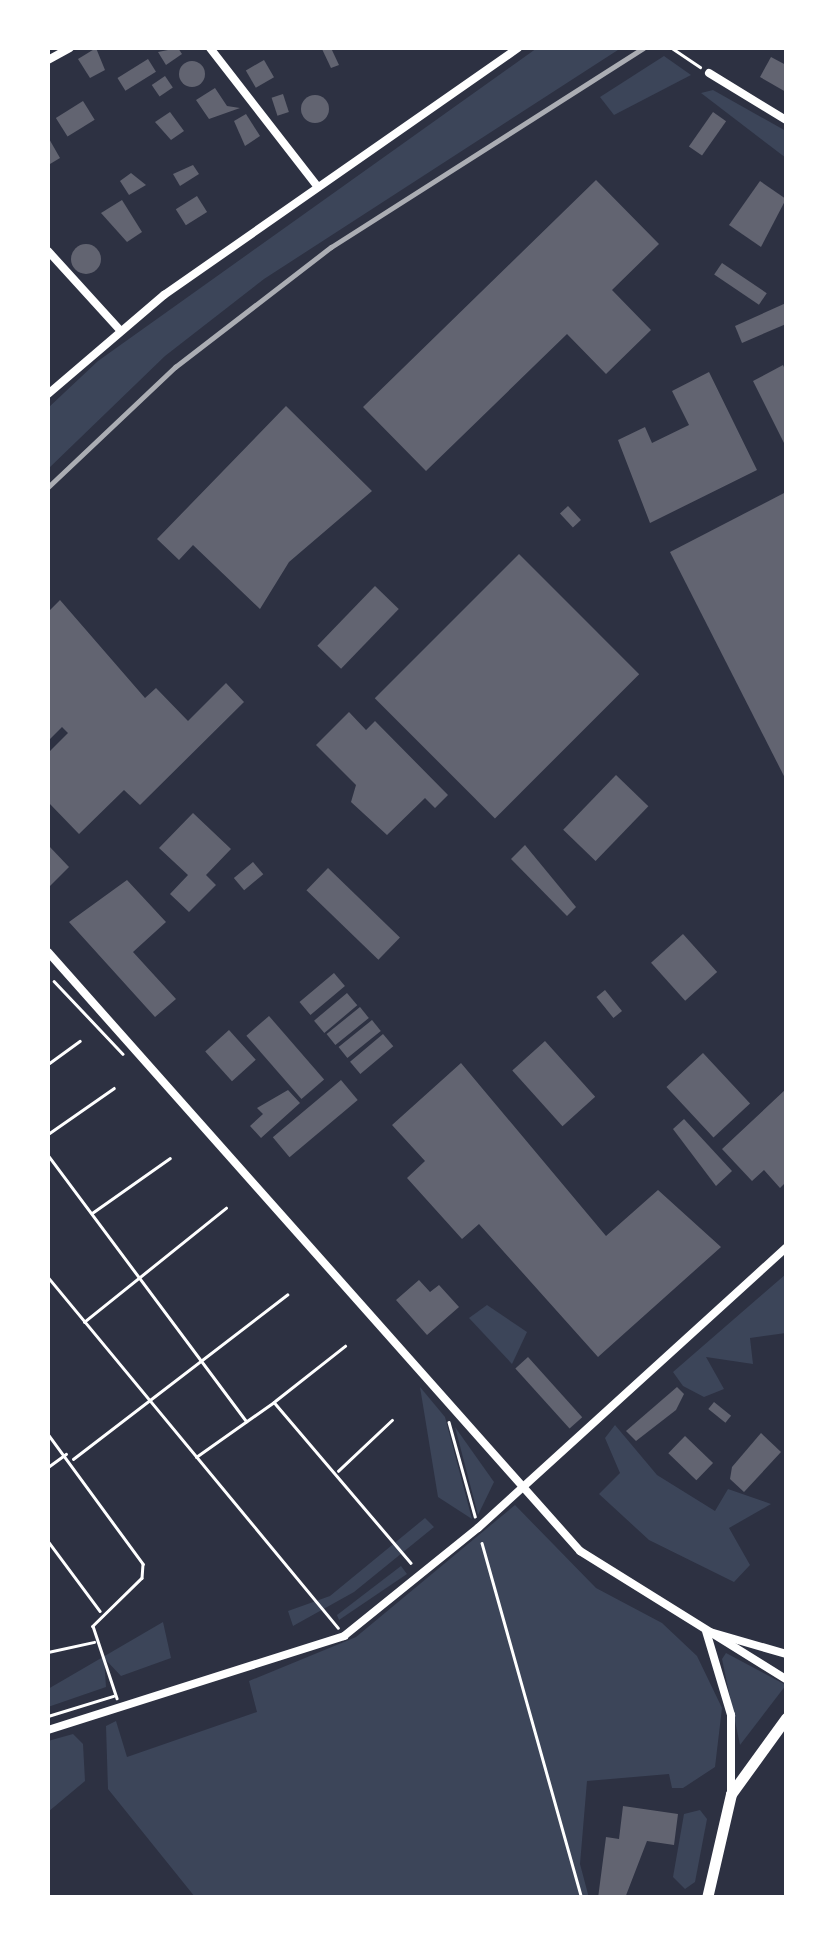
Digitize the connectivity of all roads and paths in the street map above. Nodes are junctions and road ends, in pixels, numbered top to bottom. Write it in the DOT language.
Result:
graph roads {
  1 [pos="70,48"];
  2 [pos="210,48"];
  3 [pos="518,48"];
  4 [pos="672,48"];
  5 [pos="48,60"];
  6 [pos="709,73"];
  7 [pos="786,120"];
  8 [pos="318,186"];
  9 [pos="48,252"];
  10 [pos="119,329"];
  11 [pos="48,394"];
  12 [pos="48,952"];
  13 [pos="54,981"];
  14 [pos="80,1041"];
  15 [pos="48,1064"];
  16 [pos="135,1066"];
  17 [pos="114,1088"];
  18 [pos="48,1134"];
  19 [pos="48,1155"];
  20 [pos="170,1158"];
  21 [pos="226,1208"];
  22 [pos="91,1214"];
  23 [pos="786,1248"];
  24 [pos="48,1278"];
  25 [pos="140,1282"];
  26 [pos="287,1294"];
  27 [pos="84,1322"];
  28 [pos="345,1346"];
  29 [pos="200,1364"];
  30 [pos="274,1402"];
  31 [pos="150,1404"];
  32 [pos="447,1415"];
  33 [pos="392,1420"];
  34 [pos="246,1421"];
  35 [pos="48,1434"];
  36 [pos="66,1454"];
  37 [pos="196,1458"];
  38 [pos="72,1460"];
  39 [pos="48,1467"];
  40 [pos="337,1472"];
  41 [pos="523,1485"];
  42 [pos="478,1528"];
  43 [pos="48,1541"];
  44 [pos="422,1576"];
  45 [pos="100,1610"];
  46 [pos="706,1631"];
  47 [pos="344,1636"];
  48 [pos="96,1642"];
  49 [pos="48,1652"];
  50 [pos="786,1654"];
  51 [pos="786,1679"];
  52 [pos="116,1695"];
  53 [pos="120,1709"];
  54 [pos="48,1716"];
  55 [pos="786,1718"];
  56 [pos="48,1730"];
  57 [pos="731,1794"];
  58 [pos="582,1898"];
  59 [pos="707,1898"];
  1 -- 5 [label="street"];
  2 -- 8 [label="street"];
  3 -- 8 [label="street"];
  4 -- 6 [label="path"];
  6 -- 7 [label="street"];
  8 -- 10 [label="street"];
  9 -- 10 [label="street"];
  10 -- 11 [label="street"];
  12 -- 41 [label="street"];
  13 -- 16 [label="path"];
  14 -- 15 [label="path"];
  17 -- 18 [label="path"];
  19 -- 22 [label="path"];
  20 -- 22 [label="path"];
  21 -- 25 [label="path"];
  22 -- 25 [label="path"];
  23 -- 41 [label="street"];
  24 -- 27 [label="path"];
  25 -- 27 [label="path"];
  25 -- 29 [label="path"];
  26 -- 29 [label="path"];
  27 -- 31 [label="path"];
  28 -- 30 [label="path"];
  29 -- 31 [label="path"];
  29 -- 34 [label="path"];
  30 -- 34 [label="path"];
  30 -- 40 [label="path"];
  31 -- 37 [label="path"];
  31 -- 38 [label="path"];
  32 -- 42 [label="path"];
  33 -- 40 [label="path"];
  34 -- 37 [label="path"];
  35 -- 36 [label="path"];
  36 -- 38 [label="path"];
  36 -- 39 [label="path"];
  37 -- 47 [label="path"];
  38 -- 45 [label="path"];
  40 -- 44 [label="path"];
  41 -- 42 [label="street"];
  41 -- 46 [label="street"];
  42 -- 44 [label="street"];
  42 -- 58 [label="path"];
  43 -- 45 [label="path"];
  44 -- 47 [label="street"];
  45 -- 48 [label="path"];
  46 -- 50 [label="street"];
  46 -- 51 [label="street"];
  46 -- 57 [label="street"];
  47 -- 53 [label="street"];
  48 -- 49 [label="path"];
  48 -- 52 [label="path"];
  52 -- 53 [label="path"];
  52 -- 54 [label="path"];
  53 -- 56 [label="street"];
  55 -- 57 [label="main road"];
  57 -- 59 [label="main road"];
}
